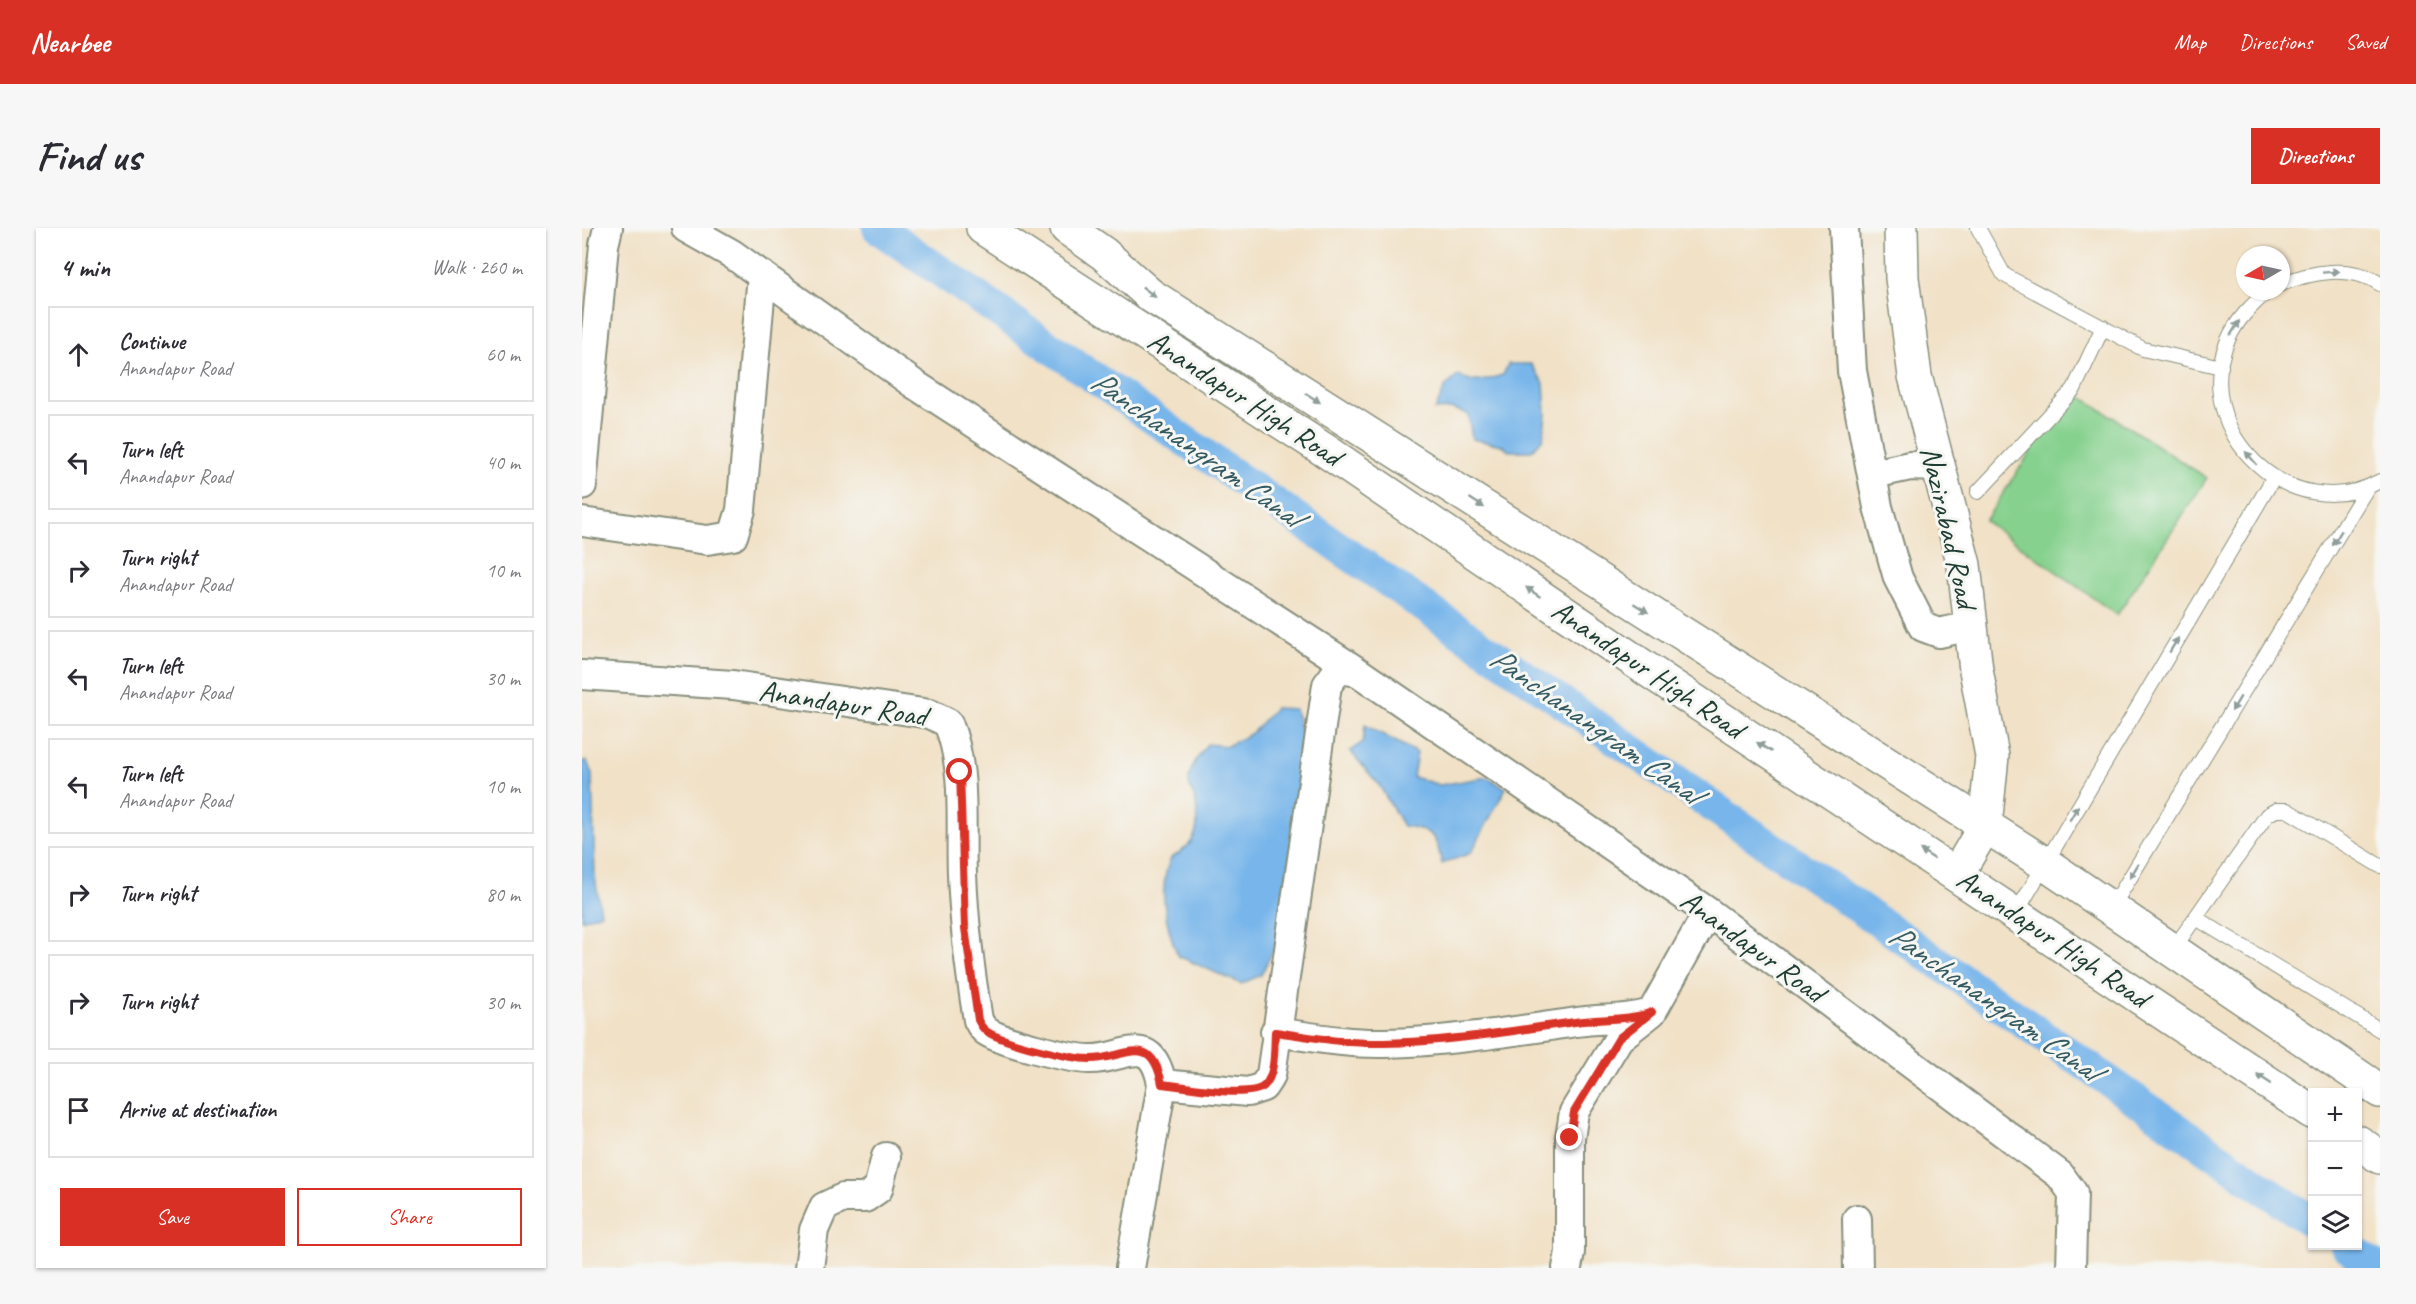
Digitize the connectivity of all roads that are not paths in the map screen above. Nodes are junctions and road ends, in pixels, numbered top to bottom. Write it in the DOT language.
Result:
graph roads {
  1 [pos="608,228"];
  2 [pos="686,228"];
  3 [pos="983,228"];
  4 [pos="1067,228"];
  5 [pos="1844,228"];
  6 [pos="1901,228"];
  7 [pos="1977,228"];
  8 [pos="762,275"];
  9 [pos="2290,280"];
  10 [pos="2380,284"];
  11 [pos="2258,300"];
  12 [pos="2103,327"];
  13 [pos="2221,367"];
  14 [pos="1901,470"];
  15 [pos="2274,477"];
  16 [pos="2380,481"];
  17 [pos="582,485"];
  18 [pos="2367,488"];
  19 [pos="1978,492"];
  20 [pos="582,522"];
  21 [pos="1954,630"];
  22 [pos="1358,672"];
  23 [pos="582,675"];
  24 [pos="1984,826"];
  25 [pos="2044,863"];
  26 [pos="2380,866"];
  27 [pos="1957,874"];
  28 [pos="2110,909"];
  29 [pos="1708,912"];
  30 [pos="2016,913"];
  31 [pos="2196,918"];
  32 [pos="2172,951"];
  33 [pos="1652,1012"];
  34 [pos="2380,1030"];
  35 [pos="1275,1032"];
  36 [pos="1162,1084"];
  37 [pos="2380,1091"];
  38 [pos="2308,1109"];
  39 [pos="2362,1145"];
  40 [pos="886,1157"];
  41 [pos="2380,1157"];
  42 [pos="1857,1219"];
  43 [pos="809,1268"];
  44 [pos="1130,1268"];
  45 [pos="1567,1268"];
  46 [pos="1858,1268"];
  47 [pos="2071,1268"];
  1 -- 17 [label="street"];
  2 -- 8 [label="street, Anandapur Road"];
  27 -- 3 [label="main road, Anandapur High Road, one-way"];
  4 -- 24 [label="main road, Anandapur High Road, one-way"];
  5 -- 14 [label="street"];
  6 -- 14 [label="main road, Nazirabad Road"];
  7 -- 12 [label="lane"];
  8 -- 20 [label="street"];
  8 -- 22 [label="street, Anandapur Road"];
  9 -- 10 [label="lane, one-way"];
  13 -- 11 [label="lane, one-way"];
  12 -- 13 [label="lane"];
  12 -- 19 [label="lane"];
  15 -- 13 [label="lane, one-way"];
  14 -- 21 [label="main road, Nazirabad Road"];
  14 -- 21 [label="street"];
  15 -- 18 [label="lane"];
  25 -- 15 [label="lane, one-way"];
  16 -- 18 [label="lane"];
  18 -- 28 [label="lane, one-way"];
  21 -- 24 [label="main road, Nazirabad Road"];
  22 -- 29 [label="street, Anandapur Road"];
  22 -- 35 [label="street"];
  23 -- 36 [label="street, Anandapur Road"];
  24 -- 25 [label="main road, Anandapur High Road"];
  24 -- 27 [label="main road"];
  25 -- 28 [label="main road, Anandapur High Road"];
  25 -- 30 [label="lane"];
  26 -- 31 [label="lane"];
  27 -- 30 [label="main road, Anandapur High Road"];
  28 -- 32 [label="main road, Anandapur High Road"];
  29 -- 33 [label="street"];
  29 -- 47 [label="street, Anandapur Road"];
  38 -- 30 [label="main road, Anandapur High Road, one-way"];
  31 -- 32 [label="lane"];
  31 -- 34 [label="lane"];
  32 -- 37 [label="main road, Anandapur High Road"];
  33 -- 35 [label="street"];
  33 -- 45 [label="street"];
  35 -- 36 [label="street"];
  36 -- 44 [label="street"];
  39 -- 41 [label="main road"];
  40 -- 43 [label="street"];
  42 -- 46 [label="street"];
}
